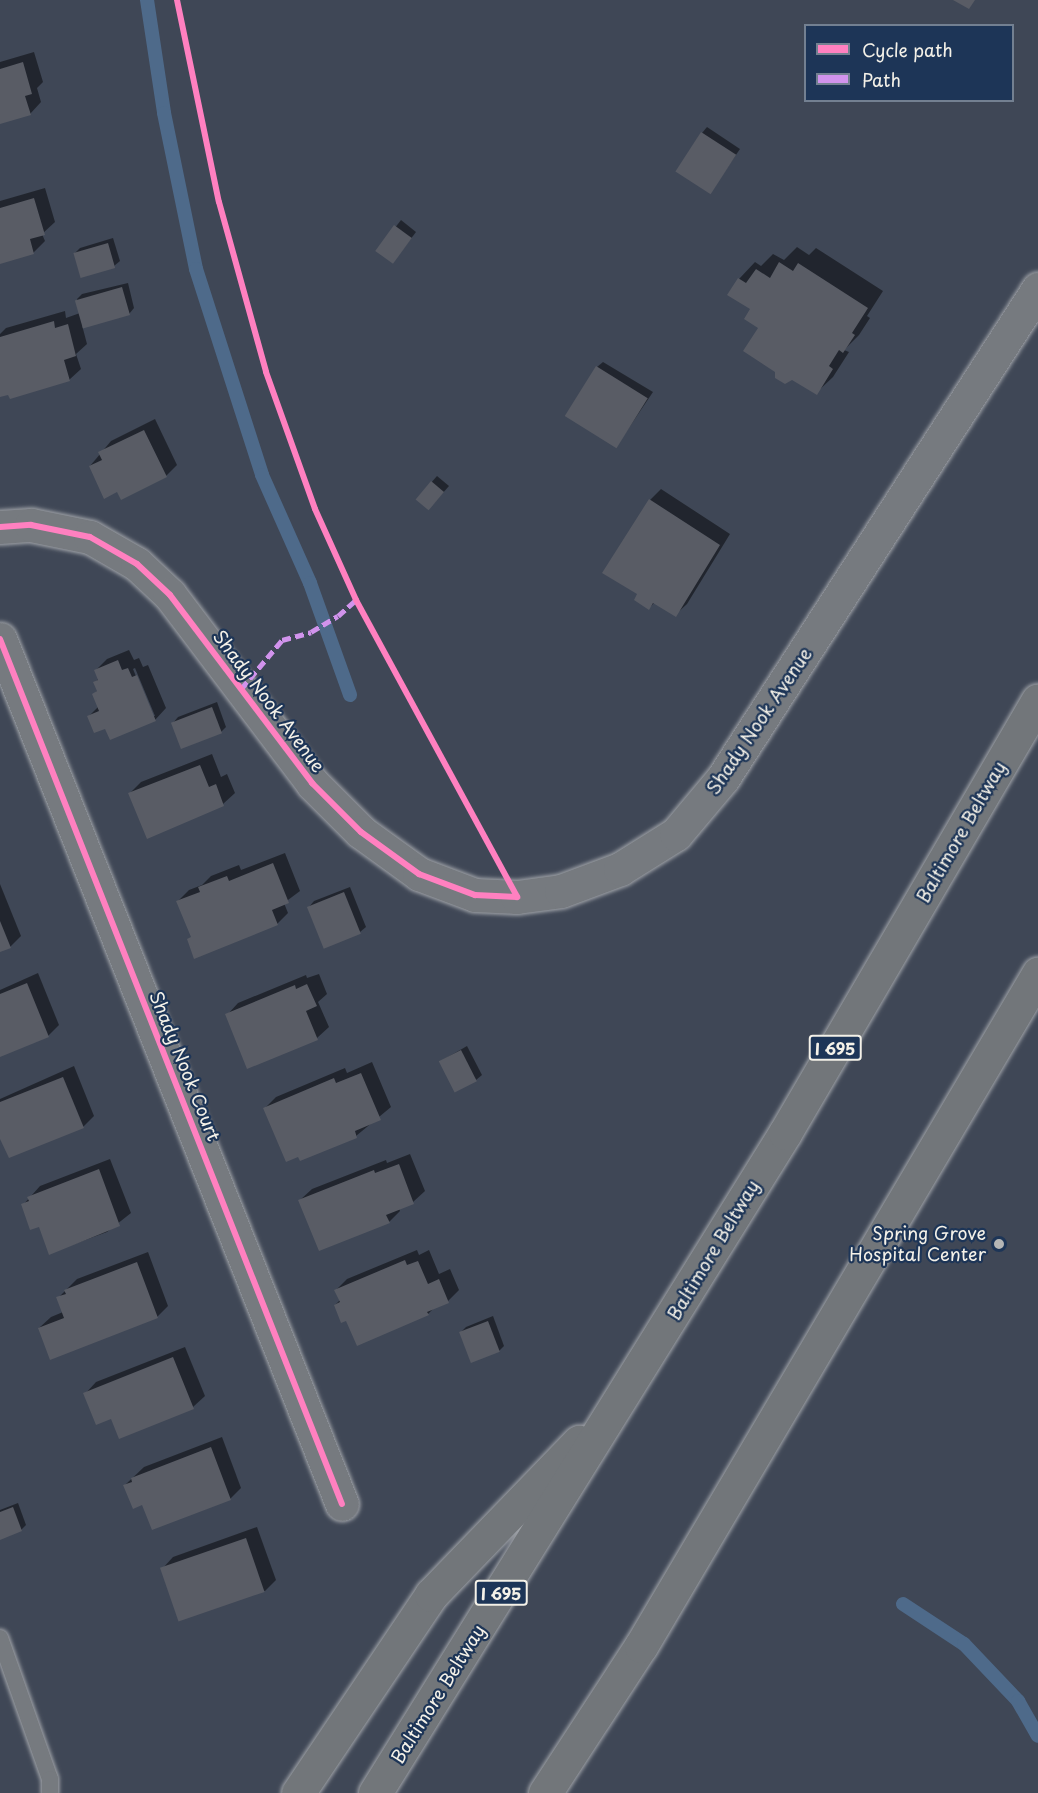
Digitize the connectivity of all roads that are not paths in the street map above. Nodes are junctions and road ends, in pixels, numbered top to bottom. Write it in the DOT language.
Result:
graph roads {
  1 [pos="1038,290"];
  2 [pos="0,527"];
  3 [pos="0,639"];
  4 [pos="1038,700"];
  5 [pos="1038,975"];
  6 [pos="626,1393"];
  7 [pos="342,1504"];
  8 [pos="0,1638"];
  9 [pos="641,1646"];
  10 [pos="50,1793"];
  11 [pos="298,1793"];
  12 [pos="375,1793"];
  13 [pos="545,1793"];
  14 [pos="570,1793"];
  1 -- 2 [label="street, Shady Nook Avenue"];
  3 -- 7 [label="street, Shady Nook Court"];
  4 -- 6 [label="highway, Baltimore Beltway / I 695"];
  5 -- 9 [label="highway"];
  6 -- 11 [label="highway"];
  6 -- 12 [label="highway, Baltimore Beltway / I 695"];
  8 -- 10 [label="lane"];
  9 -- 13 [label="highway"];
  9 -- 14 [label="highway"];
}
